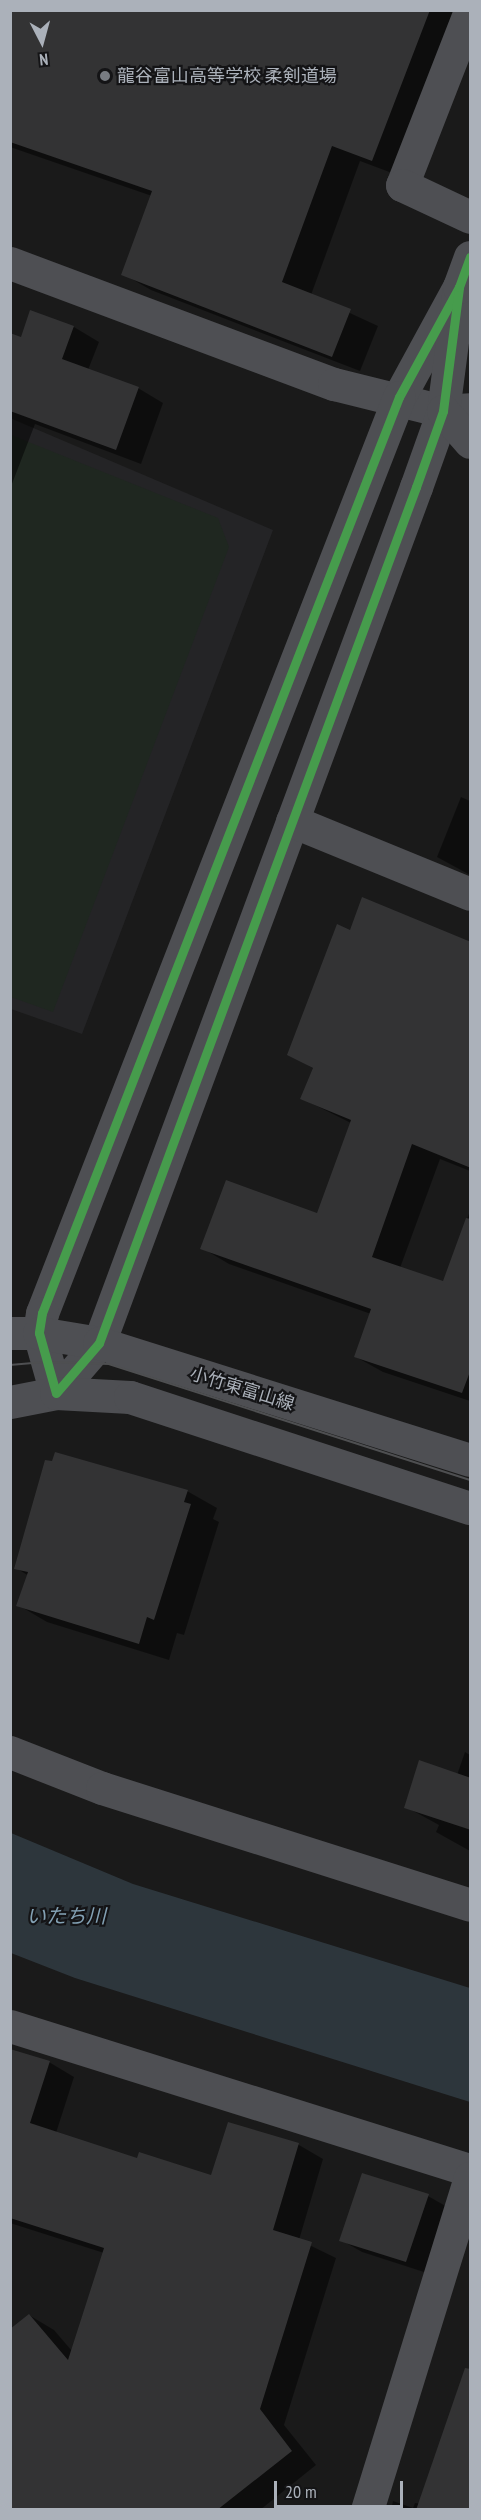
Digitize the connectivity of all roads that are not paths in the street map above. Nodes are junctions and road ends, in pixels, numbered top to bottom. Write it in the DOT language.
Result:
graph roads {
  1 [pos="471,11"];
  2 [pos="471,217"];
  3 [pos="10,263"];
  4 [pos="465,272"];
  5 [pos="399,397"];
  6 [pos="457,410"];
  7 [pos="471,442"];
  8 [pos="292,821"];
  9 [pos="471,894"];
  10 [pos="25,1333"];
  11 [pos="99,1343"];
  12 [pos="56,1393"];
  13 [pos="10,1402"];
  14 [pos="471,1460"];
  15 [pos="471,1508"];
  16 [pos="10,1752"];
  17 [pos="471,1905"];
  18 [pos="10,2026"];
  19 [pos="471,2170"];
  20 [pos="471,2178"];
  21 [pos="367,2510"];
  1 -- 2 [label="street"];
  3 -- 5 [label="street"];
  4 -- 5 [label="street"];
  4 -- 6 [label="street"];
  5 -- 6 [label="street"];
  5 -- 10 [label="street"];
  6 -- 7 [label="street"];
  6 -- 8 [label="street"];
  8 -- 9 [label="street"];
  8 -- 11 [label="street"];
  10 -- 11 [label="street, 小竹東富山線"];
  10 -- 12 [label="street"];
  11 -- 12 [label="street"];
  11 -- 14 [label="street, 小竹東富山線"];
  12 -- 13 [label="street"];
  12 -- 15 [label="street"];
  16 -- 17 [label="street"];
  18 -- 19 [label="street"];
  20 -- 21 [label="street"];
}
